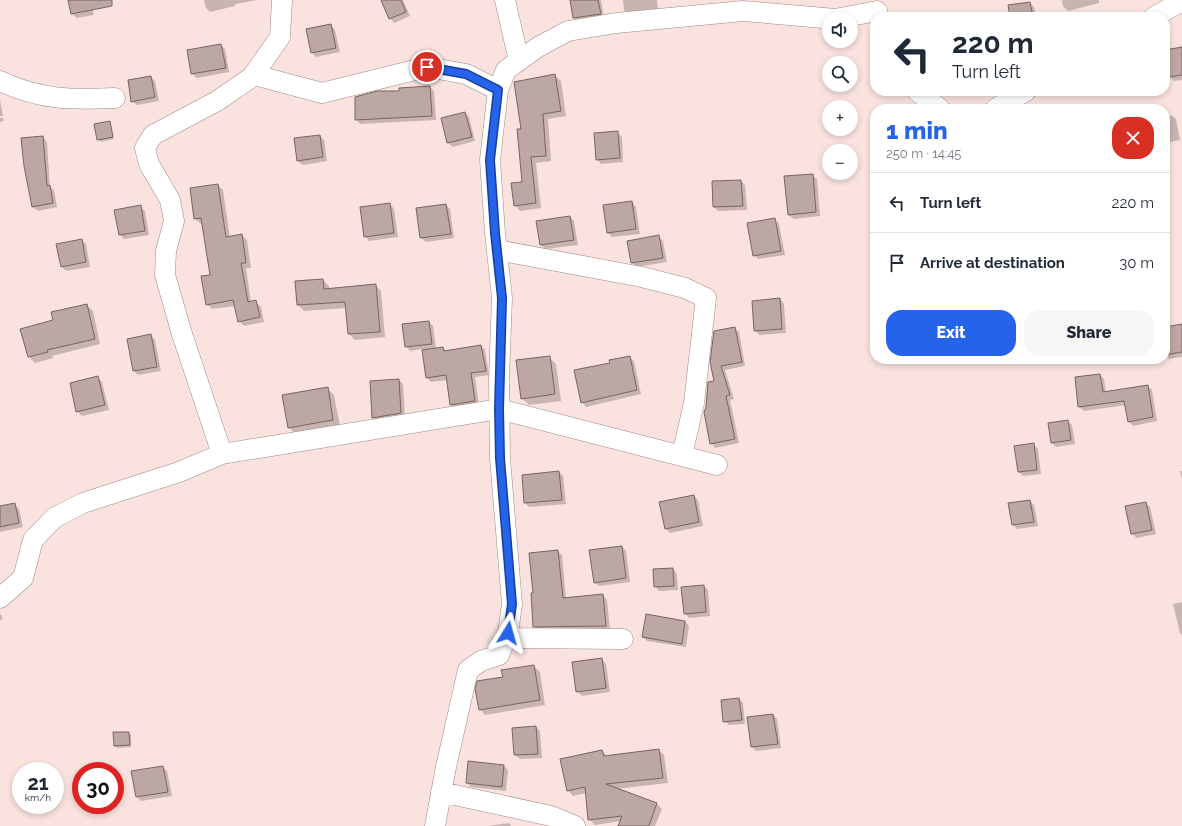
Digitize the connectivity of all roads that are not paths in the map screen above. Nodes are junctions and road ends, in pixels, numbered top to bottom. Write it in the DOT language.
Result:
graph roads {
  1 [pos="282,0"];
  2 [pos="505,0"];
  3 [pos="1182,1"];
  4 [pos="876,9"];
  5 [pos="1163,12"];
  6 [pos="519,61"];
  7 [pos="254,75"];
  8 [pos="0,81"];
  9 [pos="498,90"];
  10 [pos="923,96"];
  11 [pos="1017,96"];
  12 [pos="115,98"];
  13 [pos="934,104"];
  14 [pos="1004,104"];
  15 [pos="497,250"];
  16 [pos="499,409"];
  17 [pos="222,454"];
  18 [pos="682,455"];
  19 [pos="717,465"];
  20 [pos="0,598"];
  21 [pos="506,638"];
  22 [pos="623,639"];
  23 [pos="441,792"];
  24 [pos="435,826"];
  25 [pos="576,826"];
  1 -- 7 [label="street"];
  2 -- 6 [label="street"];
  3 -- 5 [label="street"];
  4 -- 6 [label="street"];
  6 -- 9 [label="street"];
  7 -- 9 [label="street"];
  7 -- 17 [label="street"];
  8 -- 12 [label="street"];
  9 -- 15 [label="street"];
  10 -- 13 [label="street"];
  11 -- 14 [label="street"];
  15 -- 16 [label="street"];
  15 -- 18 [label="street"];
  16 -- 17 [label="street"];
  16 -- 18 [label="street"];
  16 -- 21 [label="street"];
  17 -- 20 [label="street"];
  18 -- 19 [label="street"];
  21 -- 22 [label="street"];
  21 -- 23 [label="street"];
  23 -- 24 [label="street"];
  23 -- 25 [label="street"];
}
